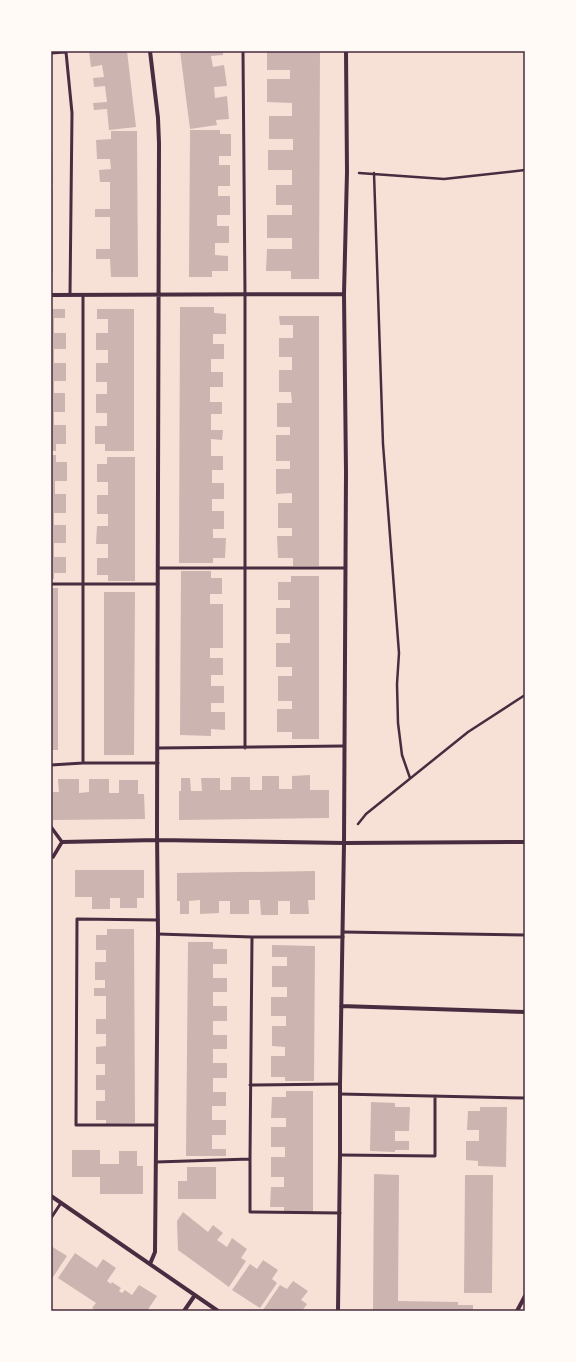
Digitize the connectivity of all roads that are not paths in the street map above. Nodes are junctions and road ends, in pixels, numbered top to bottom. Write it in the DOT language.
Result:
graph roads {
  1 [pos="150,51"];
  2 [pos="243,51"];
  3 [pos="346,51"];
  4 [pos="51,53"];
  5 [pos="158,294"];
  6 [pos="245,294"];
  7 [pos="344,294"];
  8 [pos="51,295"];
  9 [pos="70,295"];
  10 [pos="83,295"];
  11 [pos="158,568"];
  12 [pos="245,568"];
  13 [pos="346,568"];
  14 [pos="51,584"];
  15 [pos="82,584"];
  16 [pos="158,584"];
  17 [pos="344,746"];
  18 [pos="158,748"];
  19 [pos="244,748"];
  20 [pos="158,763"];
  21 [pos="83,764"];
  22 [pos="51,765"];
  23 [pos="51,828"];
  24 [pos="157,840"];
  25 [pos="62,842"];
  26 [pos="525,842"];
  27 [pos="344,843"];
  28 [pos="51,857"];
  29 [pos="158,920"];
  30 [pos="158,934"];
  31 [pos="343,934"];
  32 [pos="525,935"];
  33 [pos="252,937"];
  34 [pos="341,1006"];
  35 [pos="525,1012"];
  36 [pos="340,1084"];
  37 [pos="250,1085"];
  38 [pos="340,1094"];
  39 [pos="435,1096"];
  40 [pos="525,1098"];
  41 [pos="156,1125"];
  42 [pos="340,1156"];
  43 [pos="250,1159"];
  44 [pos="156,1162"];
  45 [pos="51,1196"];
  46 [pos="61,1203"];
  47 [pos="340,1213"];
  48 [pos="51,1218"];
  49 [pos="150,1264"];
  50 [pos="195,1295"];
  51 [pos="525,1296"];
  52 [pos="184,1311"];
  53 [pos="218,1311"];
  54 [pos="338,1311"];
  55 [pos="517,1311"];
  1 -- 5 [label="street"];
  2 -- 6 [label="lane"];
  3 -- 7 [label="street"];
  4 -- 9 [label="lane"];
  5 -- 6 [label="street"];
  5 -- 10 [label="street"];
  5 -- 11 [label="street"];
  6 -- 7 [label="street"];
  6 -- 12 [label="lane"];
  7 -- 13 [label="street"];
  8 -- 9 [label="street"];
  9 -- 10 [label="street"];
  10 -- 15 [label="lane"];
  11 -- 12 [label="lane"];
  11 -- 16 [label="street"];
  12 -- 13 [label="lane"];
  12 -- 19 [label="lane"];
  13 -- 17 [label="street"];
  14 -- 15 [label="lane"];
  15 -- 16 [label="lane"];
  15 -- 21 [label="lane"];
  16 -- 18 [label="street"];
  17 -- 19 [label="lane"];
  17 -- 27 [label="street"];
  18 -- 19 [label="lane"];
  18 -- 20 [label="street"];
  20 -- 21 [label="lane"];
  20 -- 24 [label="street"];
  21 -- 22 [label="lane"];
  23 -- 25 [label="street"];
  24 -- 25 [label="street"];
  24 -- 27 [label="street"];
  24 -- 29 [label="street"];
  25 -- 28 [label="street"];
  26 -- 27 [label="street"];
  27 -- 31 [label="street"];
  29 -- 30 [label="street"];
  29 -- 41 [label="lane"];
  30 -- 33 [label="lane"];
  30 -- 41 [label="street"];
  31 -- 32 [label="lane"];
  31 -- 33 [label="lane"];
  31 -- 34 [label="street"];
  33 -- 37 [label="lane"];
  34 -- 35 [label="street"];
  34 -- 36 [label="street"];
  36 -- 37 [label="lane"];
  36 -- 38 [label="street"];
  37 -- 43 [label="lane"];
  38 -- 39 [label="lane"];
  38 -- 42 [label="street"];
  39 -- 40 [label="lane"];
  39 -- 42 [label="lane"];
  41 -- 44 [label="street"];
  42 -- 47 [label="street"];
  43 -- 44 [label="lane"];
  43 -- 47 [label="lane"];
  44 -- 49 [label="street"];
  45 -- 46 [label="street"];
  46 -- 48 [label="lane"];
  46 -- 49 [label="street"];
  47 -- 54 [label="street"];
  49 -- 50 [label="street"];
  50 -- 52 [label="street"];
  50 -- 53 [label="street"];
  51 -- 55 [label="street"];
}
